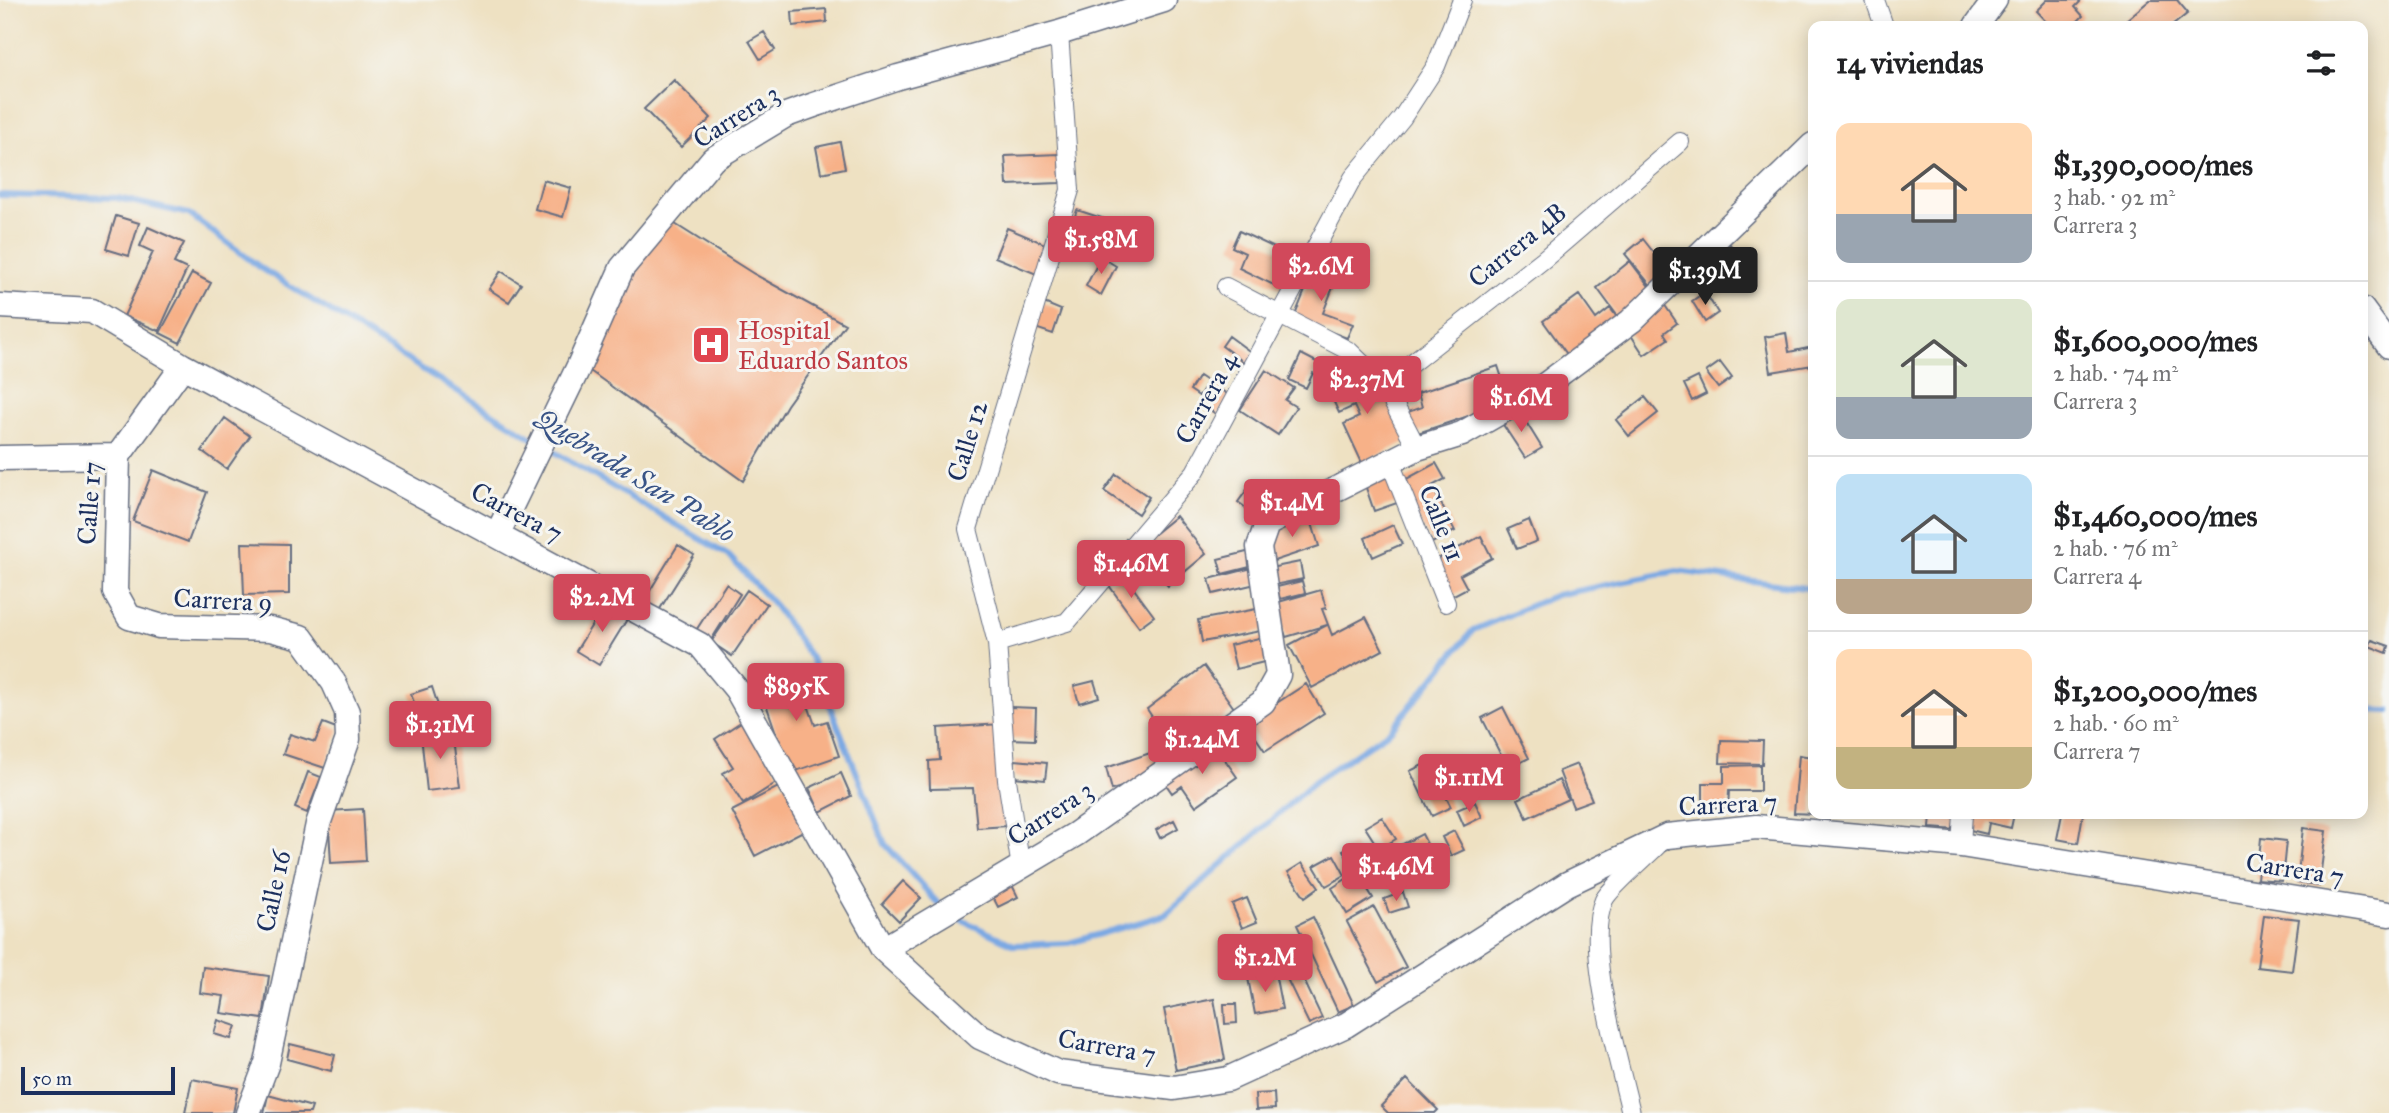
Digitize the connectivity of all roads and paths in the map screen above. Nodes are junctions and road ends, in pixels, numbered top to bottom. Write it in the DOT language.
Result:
graph roads {
  1 [pos="1164,0"];
  2 [pos="1462,0"];
  3 [pos="1875,0"];
  4 [pos="1995,0"];
  5 [pos="1882,21"];
  6 [pos="1980,21"];
  7 [pos="1059,33"];
  8 [pos="1680,142"];
  9 [pos="1808,150"];
  10 [pos="1226,287"];
  11 [pos="0,306"];
  12 [pos="1281,316"];
  13 [pos="2368,317"];
  14 [pos="2389,346"];
  15 [pos="183,366"];
  16 [pos="1384,385"];
  17 [pos="1417,448"];
  18 [pos="118,457"];
  19 [pos="0,458"];
  20 [pos="1390,462"];
  21 [pos="496,535"];
  22 [pos="1446,603"];
  23 [pos="129,617"];
  24 [pos="997,643"];
  25 [pos="334,683"];
  26 [pos="1964,819"];
  27 [pos="1667,836"];
  28 [pos="1961,845"];
  29 [pos="1021,868"];
  30 [pos="2389,914"];
  31 [pos="883,949"];
  32 [pos="248,1113"];
  33 [pos="1631,1113"];
  1 -- 7 [label="main road, Carrera 3"];
  2 -- 12 [label="street, Carrera 4"];
  3 -- 5 [label="street"];
  4 -- 6 [label="main road"];
  7 -- 21 [label="main road, Carrera 3"];
  7 -- 24 [label="street, Calle 12"];
  8 -- 16 [label="street, Carrera 4B"];
  9 -- 17 [label="main road, Carrera 3"];
  10 -- 12 [label="street"];
  11 -- 15 [label="main road, Carrera 7"];
  12 -- 16 [label="street"];
  12 -- 24 [label="street, Carrera 4"];
  13 -- 14 [label="main road"];
  15 -- 18 [label="main road, Calle 17"];
  15 -- 21 [label="main road, Carrera 7"];
  16 -- 17 [label="street"];
  17 -- 20 [label="main road, Carrera 3"];
  18 -- 19 [label="main road"];
  18 -- 23 [label="main road, Calle 17"];
  20 -- 22 [label="street, Calle 11"];
  20 -- 29 [label="main road, Carrera 3"];
  21 -- 31 [label="main road, Carrera 7"];
  23 -- 25 [label="main road, Carrera 9"];
  24 -- 29 [label="street, Calle 12"];
  25 -- 32 [label="main road, Calle 16"];
  26 -- 28 [label="street"];
  27 -- 28 [label="main road, Carrera 7"];
  27 -- 31 [label="main road, Carrera 7"];
  27 -- 33 [label="street"];
  28 -- 30 [label="main road, Carrera 7"];
  29 -- 31 [label="main road, Carrera 3"];
}
